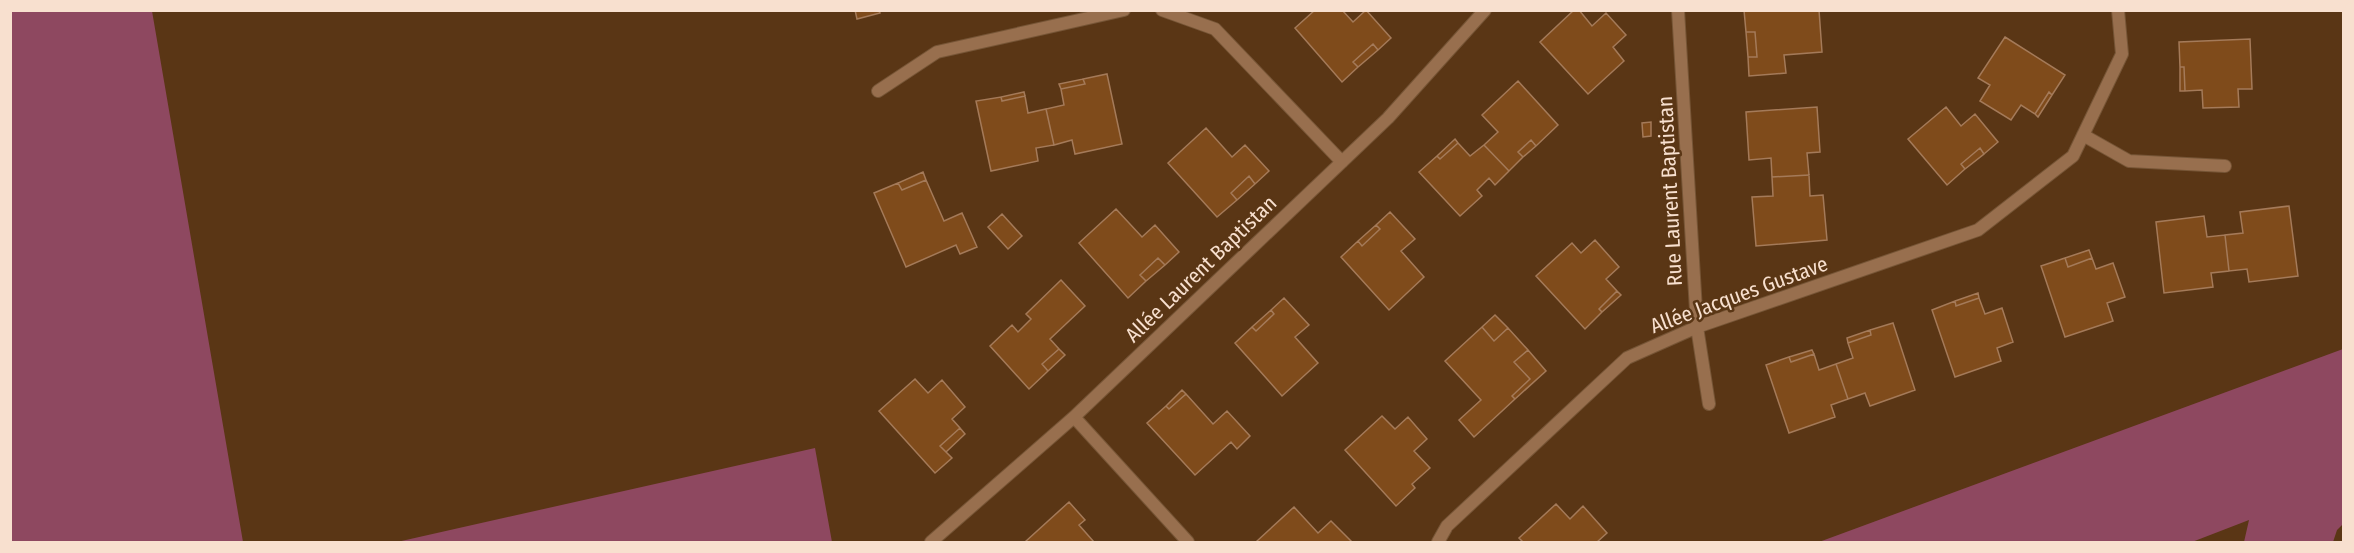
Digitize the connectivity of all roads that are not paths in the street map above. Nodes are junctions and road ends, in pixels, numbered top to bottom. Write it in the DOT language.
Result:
graph roads {
  1 [pos="1124,10"];
  2 [pos="1162,10"];
  3 [pos="1485,10"];
  4 [pos="1678,10"];
  5 [pos="2118,10"];
  6 [pos="878,91"];
  7 [pos="2083,135"];
  8 [pos="1342,162"];
  9 [pos="2225,166"];
  10 [pos="1697,327"];
  11 [pos="1709,404"];
  12 [pos="1074,417"];
  13 [pos="931,543"];
  14 [pos="1188,543"];
  15 [pos="1438,543"];
  1 -- 6 [label="street"];
  2 -- 8 [label="street"];
  3 -- 8 [label="street, Allée Laurent Baptistan"];
  4 -- 10 [label="street, Rue Laurent Baptistan"];
  5 -- 7 [label="street, Allée Jacques Gustave"];
  7 -- 9 [label="street"];
  7 -- 10 [label="street, Allée Jacques Gustave"];
  8 -- 12 [label="street, Allée Laurent Baptistan"];
  10 -- 11 [label="street, Rue Laurent Baptistan"];
  10 -- 15 [label="street, Allée Jacques Gustave"];
  12 -- 13 [label="street, Allée Laurent Baptistan"];
  12 -- 14 [label="street"];
}
